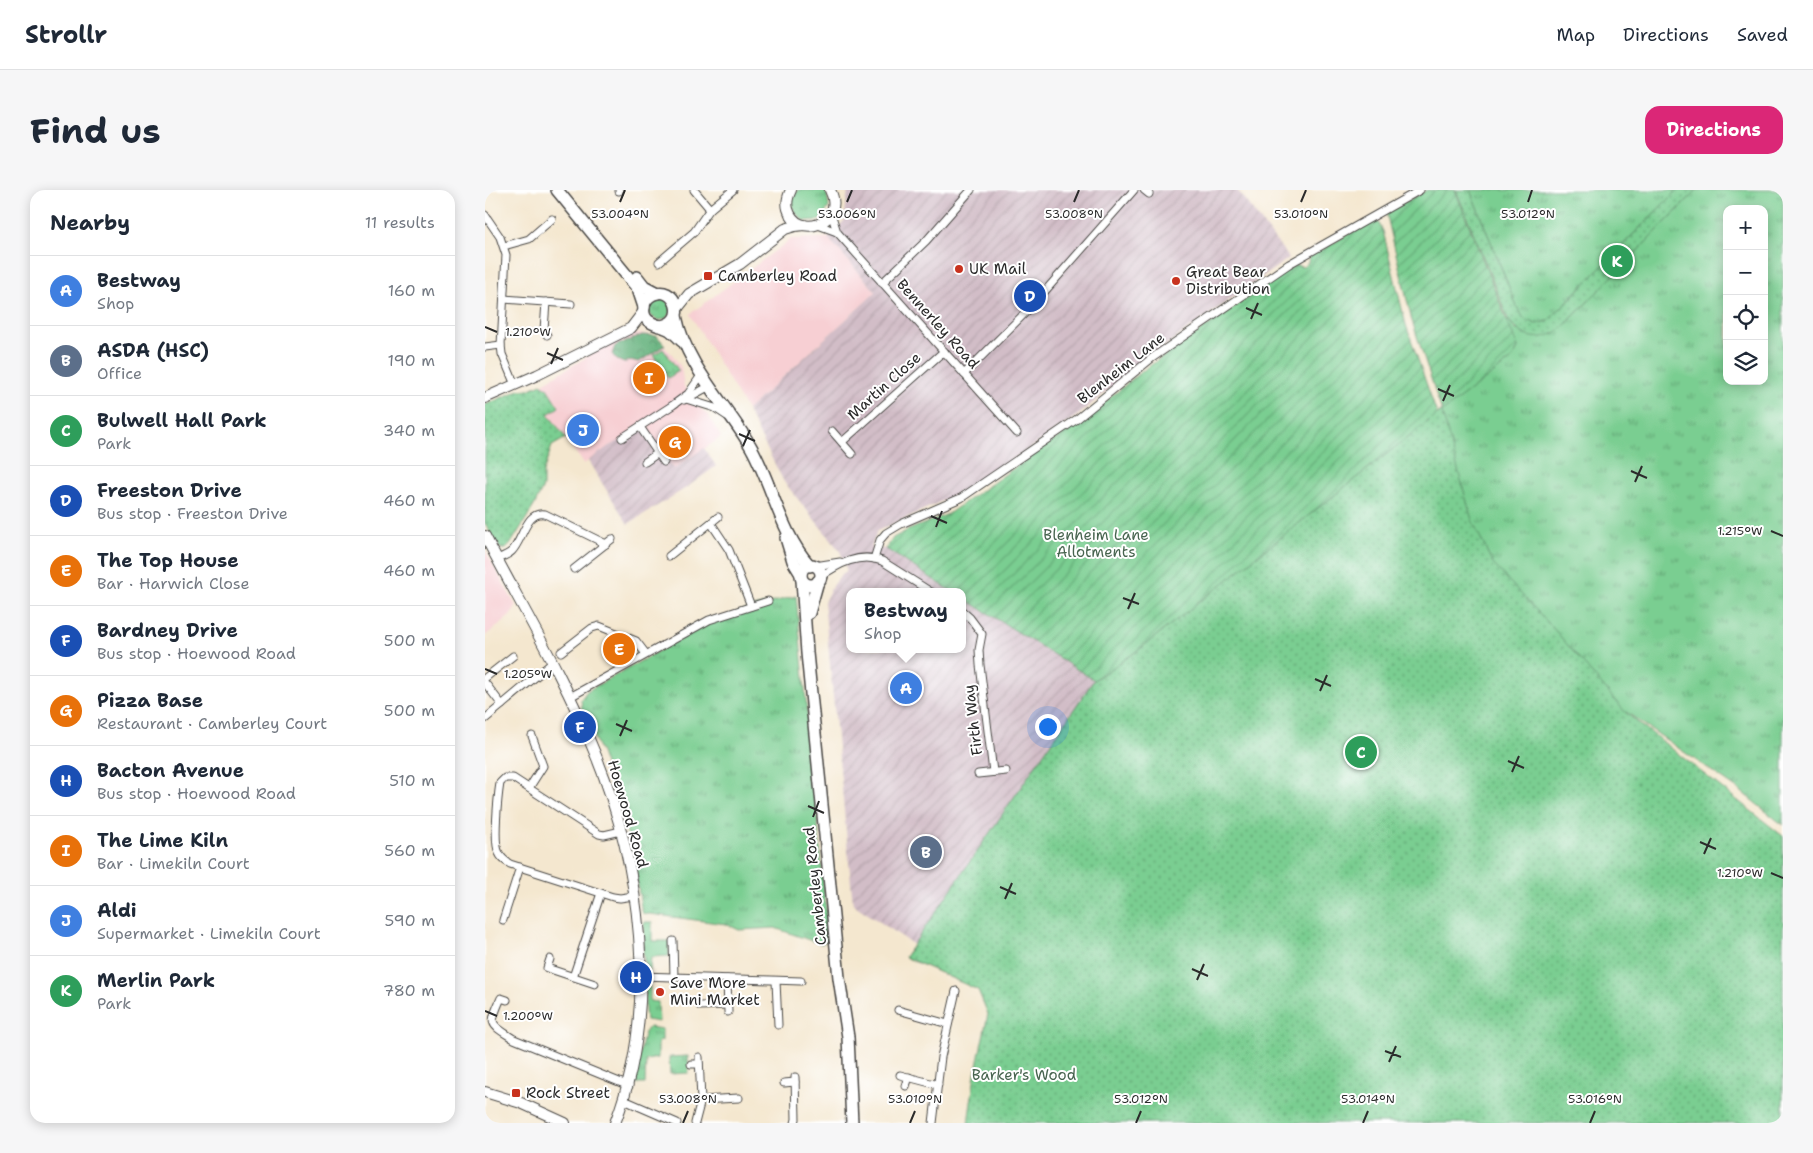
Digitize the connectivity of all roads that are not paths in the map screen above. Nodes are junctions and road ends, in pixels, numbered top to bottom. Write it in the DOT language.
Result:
graph roads {
  1 [pos="557,190"];
  2 [pos="565,190"];
  3 [pos="694,190"];
  4 [pos="733,190"];
  5 [pos="971,190"];
  6 [pos="1134,190"];
  7 [pos="1420,190"];
  8 [pos="790,191"];
  9 [pos="833,192"];
  10 [pos="788,207"];
  11 [pos="710,209"];
  12 [pos="831,213"];
  13 [pos="485,215"];
  14 [pos="552,219"];
  15 [pos="804,225"];
  16 [pos="818,225"];
  17 [pos="837,232"];
  18 [pos="773,238"];
  19 [pos="504,246"];
  20 [pos="659,262"];
  21 [pos="882,283"];
  22 [pos="662,293"];
  23 [pos="689,294"];
  24 [pos="504,300"];
  25 [pos="546,302"];
  26 [pos="571,304"];
  27 [pos="644,309"];
  28 [pos="676,312"];
  29 [pos="659,326"];
  30 [pos="543,333"];
  31 [pos="682,341"];
  32 [pos="501,345"];
  33 [pos="485,347"];
  34 [pos="944,351"];
  35 [pos="702,374"];
  36 [pos="964,374"];
  37 [pos="515,385"];
  38 [pos="710,386"];
  39 [pos="485,398"];
  40 [pos="686,399"];
  41 [pos="673,405"];
  42 [pos="734,420"];
  43 [pos="640,427"];
  44 [pos="832,431"];
  45 [pos="1017,433"];
  46 [pos="622,438"];
  47 [pos="842,442"];
  48 [pos="658,453"];
  49 [pos="852,454"];
  50 [pos="645,462"];
  51 [pos="664,462"];
  52 [pos="718,517"];
  53 [pos="711,523"];
  54 [pos="785,529"];
  55 [pos="485,536"];
  56 [pos="669,556"];
  57 [pos="497,559"];
  58 [pos="874,559"];
  59 [pos="845,562"];
  60 [pos="573,569"];
  61 [pos="816,573"];
  62 [pos="801,577"];
  63 [pos="924,588"];
  64 [pos="768,601"];
  65 [pos="751,606"];
  66 [pos="966,615"];
  67 [pos="806,630"];
  68 [pos="569,646"];
  69 [pos="561,652"];
  70 [pos="574,653"];
  71 [pos="646,654"];
  72 [pos="510,661"];
  73 [pos="552,663"];
  74 [pos="485,678"];
  75 [pos="485,683"];
  76 [pos="488,694"];
  77 [pos="570,697"];
  78 [pos="502,705"];
  79 [pos="485,719"];
  80 [pos="532,736"];
  81 [pos="1006,771"];
  82 [pos="993,772"];
  83 [pos="978,774"];
  84 [pos="529,788"];
  85 [pos="621,831"];
  86 [pos="520,867"];
  87 [pos="601,893"];
  88 [pos="634,896"];
  89 [pos="507,917"];
  90 [pos="682,948"];
  91 [pos="550,960"];
  92 [pos="640,976"];
  93 [pos="573,977"];
  94 [pos="674,977"];
  95 [pos="727,980"];
  96 [pos="776,981"];
  97 [pos="801,981"];
  98 [pos="595,984"];
  99 [pos="956,991"];
  100 [pos="507,1000"];
  101 [pos="699,1006"];
  102 [pos="898,1010"];
  103 [pos="780,1021"];
  104 [pos="948,1024"];
  105 [pos="691,1064"];
  106 [pos="900,1075"];
  107 [pos="909,1077"];
  108 [pos="783,1083"];
  109 [pos="938,1085"];
  110 [pos="629,1086"];
  111 [pos="906,1086"];
  112 [pos="485,1092"];
  113 [pos="739,1098"];
  114 [pos="624,1100"];
  115 [pos="701,1100"];
  116 [pos="565,1123"];
  117 [pos="615,1123"];
  118 [pos="677,1123"];
  119 [pos="695,1123"];
  120 [pos="795,1123"];
  121 [pos="852,1123"];
  122 [pos="933,1123"];
  1 -- 27 [label="main road"];
  2 -- 22 [label="main road"];
  3 -- 11 [label="street"];
  4 -- 11 [label="street"];
  5 -- 21 [label="street"];
  6 -- 36 [label="street"];
  7 -- 58 [label="street, Blenheim Lane"];
  8 -- 10 [label="street"];
  9 -- 12 [label="street"];
  10 -- 15 [label="street"];
  10 -- 18 [label="street"];
  11 -- 20 [label="street"];
  12 -- 16 [label="street"];
  12 -- 17 [label="street, Bennerley Road"];
  13 -- 19 [label="street"];
  14 -- 19 [label="street"];
  15 -- 16 [label="street"];
  15 -- 18 [label="street"];
  16 -- 17 [label="street, Bennerley Road"];
  17 -- 21 [label="street, Bennerley Road"];
  18 -- 23 [label="street"];
  19 -- 24 [label="street"];
  21 -- 34 [label="street, Bennerley Road"];
  22 -- 23 [label="street"];
  22 -- 27 [label="main road"];
  22 -- 28 [label="main road"];
  23 -- 28 [label="street"];
  24 -- 25 [label="street"];
  24 -- 32 [label="street"];
  25 -- 26 [label="street"];
  25 -- 30 [label="street"];
  27 -- 29 [label="main road"];
  27 -- 37 [label="street"];
  28 -- 29 [label="main road"];
  28 -- 31 [label="main road, Camberley Road"];
  29 -- 31 [label="main road, Camberley Road"];
  31 -- 35 [label="main road, Camberley Road"];
  32 -- 33 [label="street"];
  32 -- 37 [label="street"];
  34 -- 36 [label="street, Bennerley Road"];
  34 -- 47 [label="street, Martin Close"];
  35 -- 38 [label="main road, Camberley Road"];
  35 -- 41 [label="street"];
  36 -- 45 [label="street, Bennerley Road"];
  37 -- 39 [label="street"];
  38 -- 40 [label="street"];
  38 -- 42 [label="main road, Camberley Road"];
  40 -- 41 [label="street"];
  40 -- 42 [label="street"];
  41 -- 43 [label="street"];
  42 -- 54 [label="main road, Camberley Road"];
  43 -- 46 [label="street"];
  43 -- 48 [label="street"];
  44 -- 47 [label="street, Martin Close"];
  47 -- 49 [label="street, Martin Close"];
  48 -- 50 [label="street"];
  48 -- 51 [label="street"];
  52 -- 53 [label="street"];
  53 -- 56 [label="street"];
  53 -- 65 [label="street"];
  54 -- 61 [label="main road, Camberley Road"];
  54 -- 62 [label="main road, Camberley Road"];
  55 -- 57 [label="street, Hoewood Road"];
  57 -- 60 [label="street"];
  57 -- 73 [label="street, Hoewood Road"];
  58 -- 59 [label="street"];
  58 -- 63 [label="street"];
  59 -- 61 [label="street"];
  59 -- 61 [label="street"];
  61 -- 62 [label="main road"];
  61 -- 62 [label="main road"];
  61 -- 67 [label="main road, Camberley Road"];
  62 -- 67 [label="main road, Camberley Road"];
  64 -- 65 [label="street"];
  65 -- 71 [label="street"];
  66 -- 82 [label="street, Firth Way"];
  67 -- 121 [label="main road, Camberley Road"];
  68 -- 69 [label="street"];
  68 -- 70 [label="street"];
  68 -- 71 [label="street"];
  71 -- 77 [label="street"];
  72 -- 74 [label="street"];
  73 -- 77 [label="street, Hoewood Road"];
  73 -- 78 [label="street"];
  75 -- 76 [label="street"];
  76 -- 78 [label="street"];
  77 -- 85 [label="street, Hoewood Road"];
  78 -- 79 [label="street"];
  80 -- 84 [label="street"];
  81 -- 82 [label="street, Firth Way"];
  82 -- 83 [label="street, Firth Way"];
  84 -- 85 [label="street"];
  84 -- 86 [label="street"];
  85 -- 88 [label="street, Hoewood Road"];
  86 -- 87 [label="street"];
  86 -- 89 [label="street"];
  87 -- 88 [label="street"];
  87 -- 93 [label="street"];
  88 -- 92 [label="street, Hoewood Road"];
  90 -- 94 [label="street"];
  91 -- 93 [label="street"];
  92 -- 94 [label="street"];
  92 -- 110 [label="street, Hoewood Road"];
  93 -- 98 [label="street"];
  94 -- 95 [label="street"];
  95 -- 96 [label="street"];
  95 -- 101 [label="street"];
  96 -- 97 [label="street"];
  96 -- 103 [label="street"];
  99 -- 104 [label="street"];
  100 -- 110 [label="street"];
  102 -- 104 [label="street"];
  104 -- 109 [label="street"];
  105 -- 115 [label="street"];
  106 -- 107 [label="street"];
  107 -- 109 [label="street"];
  107 -- 111 [label="street"];
  108 -- 120 [label="street"];
  109 -- 122 [label="street"];
  110 -- 114 [label="street, Hoewood Road"];
  112 -- 116 [label="street"];
  113 -- 115 [label="street"];
  114 -- 117 [label="street, Hoewood Road"];
  114 -- 118 [label="street"];
  115 -- 119 [label="street"];
}
